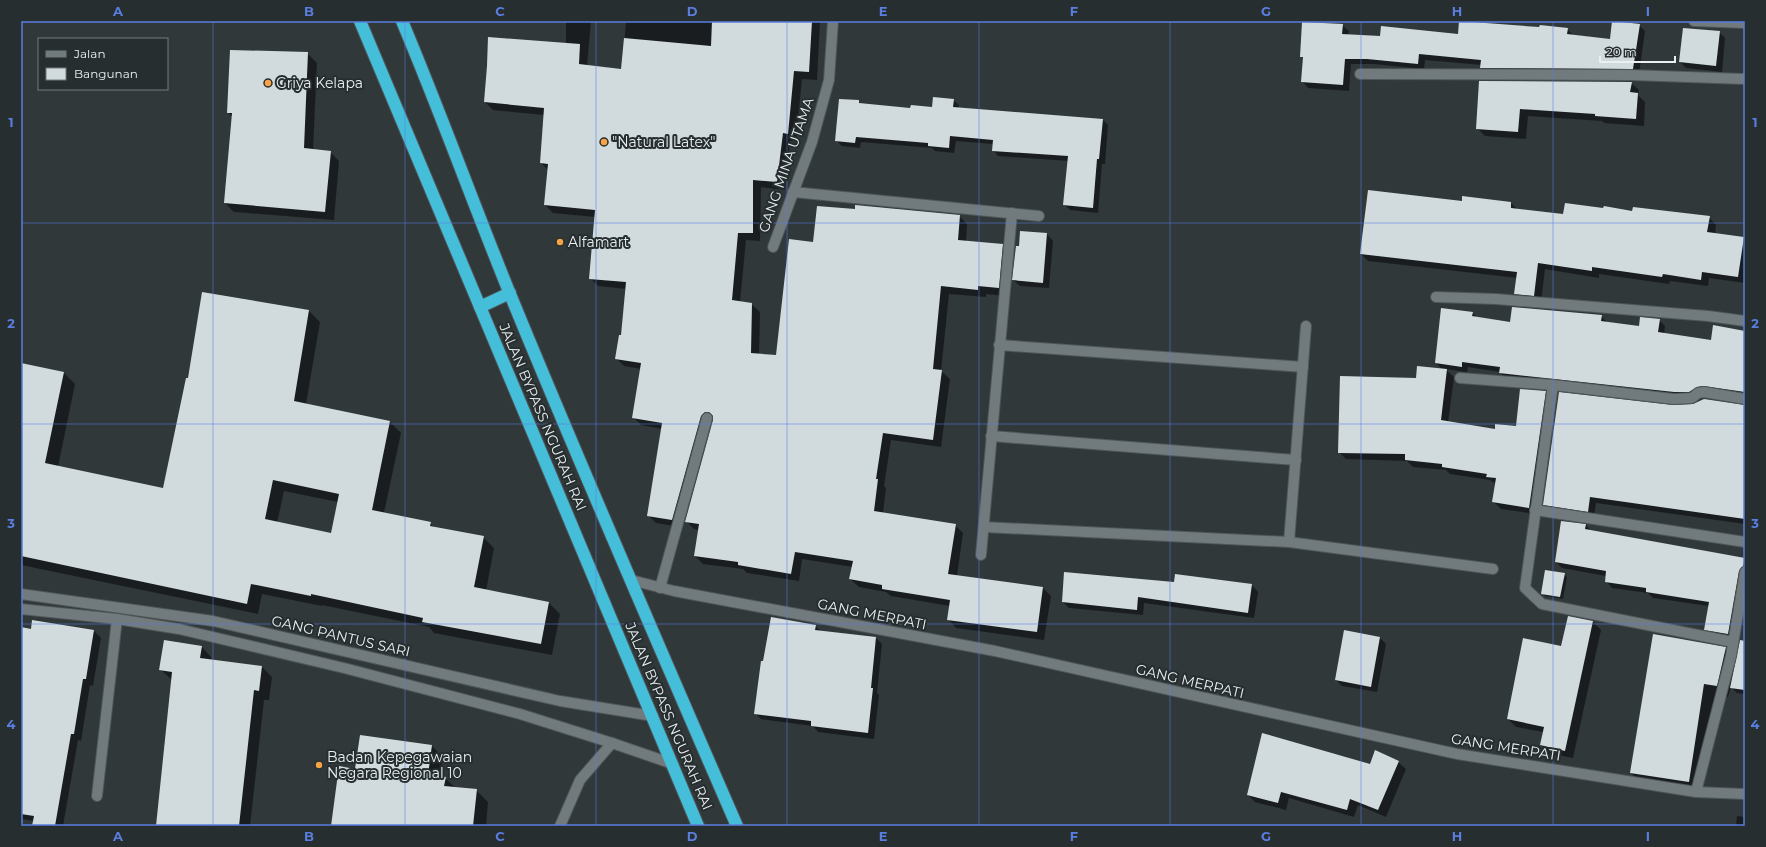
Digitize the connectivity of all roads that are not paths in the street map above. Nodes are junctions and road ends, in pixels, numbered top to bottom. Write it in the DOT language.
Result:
graph roads {
  1 [pos="360,21"];
  2 [pos="402,21"];
  3 [pos="833,21"];
  4 [pos="1694,21"];
  5 [pos="1745,23"];
  6 [pos="1360,74"];
  7 [pos="1745,79"];
  8 [pos="793,192"];
  9 [pos="1012,213"];
  10 [pos="1039,216"];
  11 [pos="773,247"];
  12 [pos="510,292"];
  13 [pos="1436,297"];
  14 [pos="480,307"];
  15 [pos="1745,321"];
  16 [pos="1306,326"];
  17 [pos="999,345"];
  18 [pos="1303,367"];
  19 [pos="1460,378"];
  20 [pos="1554,385"];
  21 [pos="1745,399"];
  22 [pos="707,418"];
  23 [pos="991,436"];
  24 [pos="1296,460"];
  25 [pos="1536,510"];
  26 [pos="984,527"];
  27 [pos="1289,542"];
  28 [pos="1745,542"];
  29 [pos="981,555"];
  30 [pos="1493,569"];
  31 [pos="1745,572"];
  32 [pos="631,580"];
  33 [pos="660,588"];
  34 [pos="21,594"];
  35 [pos="21,609"];
  36 [pos="117,619"];
  37 [pos="1733,642"];
  38 [pos="653,716"];
  39 [pos="612,743"];
  40 [pos="673,764"];
  41 [pos="1696,792"];
  42 [pos="1745,794"];
  43 [pos="97,796"];
  44 [pos="560,826"];
  45 [pos="698,826"];
  46 [pos="737,826"];
  1 -- 14 [label="highway, JALAN BYPASS NGURAH RAI"];
  2 -- 12 [label="highway, JALAN BYPASS NGURAH RAI"];
  3 -- 8 [label="street, GANG MINA UTAMA"];
  4 -- 5 [label="street"];
  6 -- 7 [label="street"];
  8 -- 9 [label="street"];
  8 -- 11 [label="street, GANG MINA UTAMA"];
  9 -- 10 [label="street"];
  9 -- 17 [label="street"];
  12 -- 14 [label="highway"];
  12 -- 32 [label="highway, JALAN BYPASS NGURAH RAI"];
  13 -- 15 [label="street"];
  14 -- 38 [label="highway, JALAN BYPASS NGURAH RAI"];
  16 -- 18 [label="street"];
  17 -- 18 [label="street"];
  17 -- 23 [label="street"];
  18 -- 24 [label="street"];
  19 -- 20 [label="street"];
  20 -- 21 [label="street"];
  20 -- 25 [label="street"];
  22 -- 33 [label="street"];
  23 -- 24 [label="street"];
  23 -- 26 [label="street"];
  24 -- 27 [label="street"];
  25 -- 28 [label="street"];
  25 -- 37 [label="street"];
  26 -- 27 [label="street"];
  26 -- 29 [label="street"];
  27 -- 30 [label="street"];
  31 -- 37 [label="street"];
  32 -- 33 [label="street, GANG MERPATI"];
  32 -- 46 [label="highway, JALAN BYPASS NGURAH RAI"];
  33 -- 41 [label="street, GANG MERPATI"];
  34 -- 38 [label="street, GANG PANTUS SARI"];
  35 -- 36 [label="street"];
  36 -- 39 [label="street"];
  36 -- 43 [label="street"];
  37 -- 41 [label="street"];
  38 -- 40 [label="highway, JALAN BYPASS NGURAH RAI"];
  39 -- 40 [label="street"];
  39 -- 44 [label="street"];
  40 -- 45 [label="highway, JALAN BYPASS NGURAH RAI"];
  41 -- 42 [label="street, GANG MERPATI"];
}
